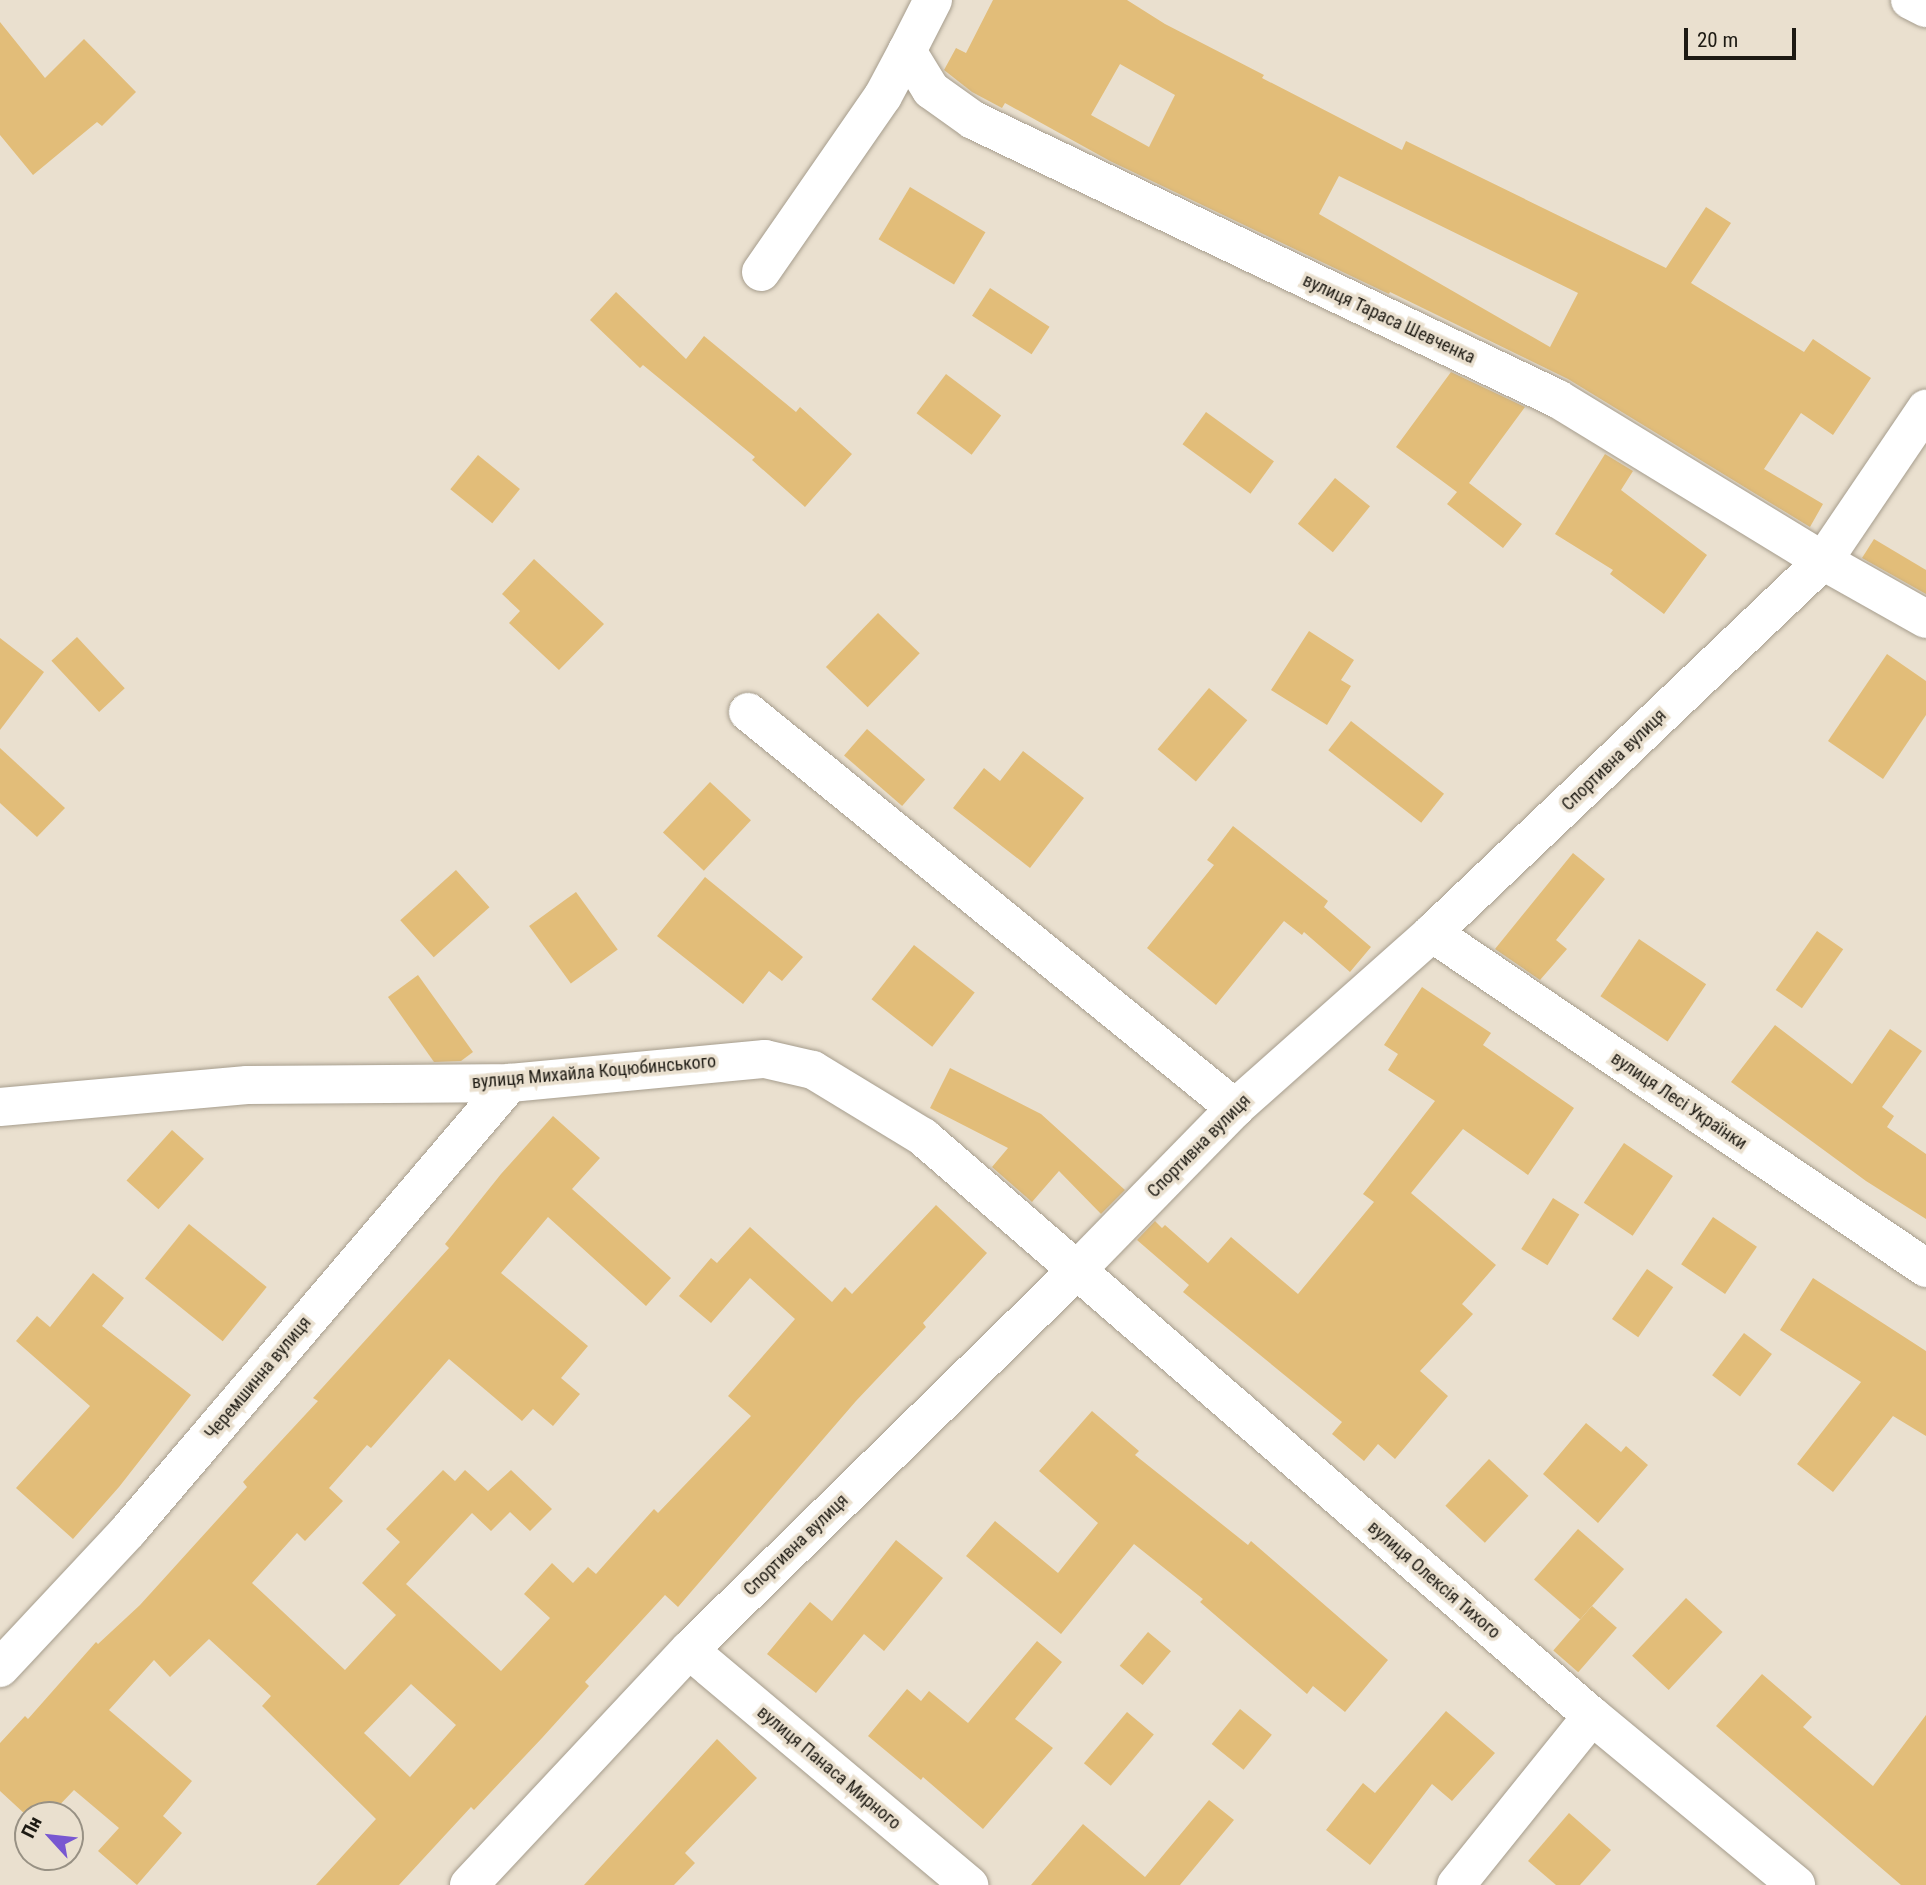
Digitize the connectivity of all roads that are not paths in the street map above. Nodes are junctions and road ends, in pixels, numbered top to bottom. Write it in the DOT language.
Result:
graph roads {
  1 [pos="933,0"];
  2 [pos="1910,0"];
  3 [pos="1926,8"];
  4 [pos="907,51"];
  5 [pos="761,272"];
  6 [pos="1926,409"];
  7 [pos="1823,561"];
  8 [pos="1926,619"];
  9 [pos="748,712"];
  10 [pos="1432,933"];
  11 [pos="510,1083"];
  12 [pos="0,1107"];
  13 [pos="1235,1108"];
  14 [pos="1926,1268"];
  15 [pos="1077,1270"];
  16 [pos="689,1650"];
  17 [pos="0,1668"];
  18 [pos="1592,1716"];
  19 [pos="469,1885"];
  20 [pos="969,1885"];
  21 [pos="1456,1885"];
  22 [pos="1796,1885"];
  1 -- 4 [label="street"];
  2 -- 3 [label="street"];
  4 -- 5 [label="street"];
  4 -- 7 [label="street, вулиця Тараса Шевченка"];
  6 -- 7 [label="street, Спортивна вулиця"];
  7 -- 8 [label="street, вулиця Тараса Шевченка"];
  7 -- 10 [label="street, Спортивна вулиця"];
  9 -- 13 [label="street"];
  10 -- 13 [label="street, Спортивна вулиця"];
  10 -- 14 [label="street, вулиця Лесі Українки"];
  11 -- 12 [label="street, вулиця Михайла Коцюбинського"];
  11 -- 15 [label="street, вулиця Михайла Коцюбинського"];
  11 -- 17 [label="street, Черемшинна вулиця"];
  13 -- 15 [label="street, Спортивна вулиця"];
  15 -- 16 [label="street, Спортивна вулиця"];
  15 -- 18 [label="street, вулиця Олексія Тихого"];
  16 -- 19 [label="street, Спортивна вулиця"];
  16 -- 20 [label="street, вулиця Панаса Мирного"];
  18 -- 21 [label="street"];
  18 -- 22 [label="street, вулиця Олексія Тихого"];
}
